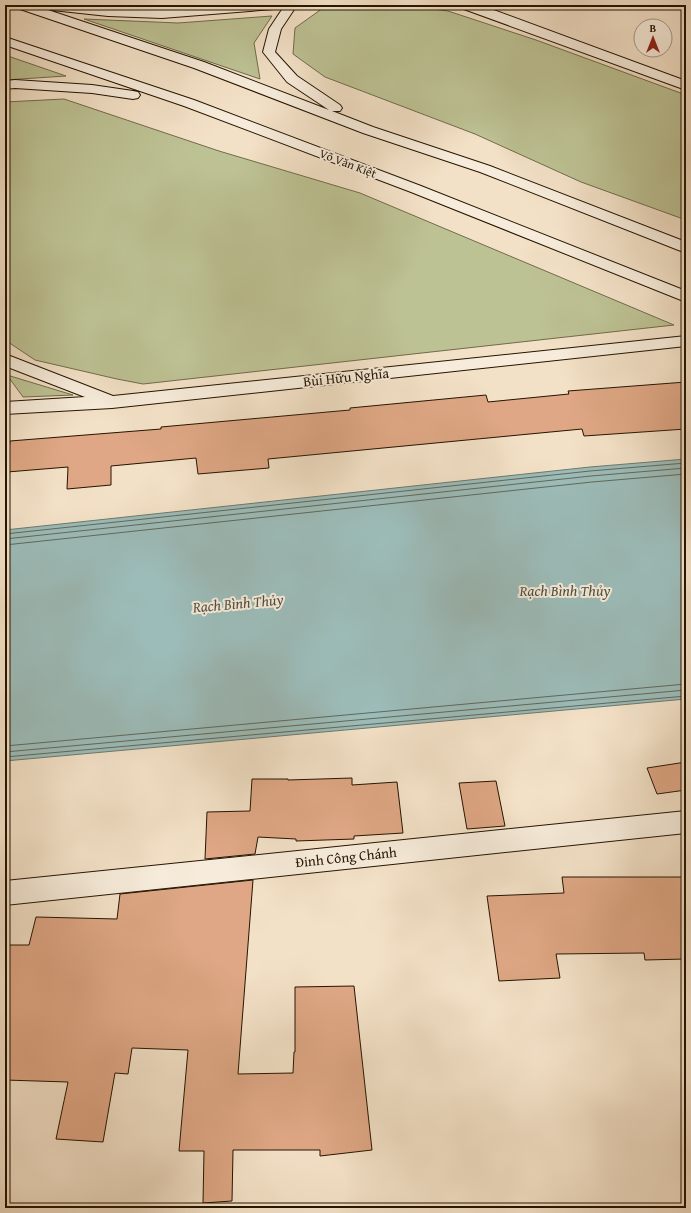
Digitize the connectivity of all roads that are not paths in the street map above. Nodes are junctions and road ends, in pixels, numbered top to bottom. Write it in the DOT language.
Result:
graph roads {
  1 [pos="22,5"];
  2 [pos="40,5"];
  3 [pos="274,5"];
  4 [pos="291,5"];
  5 [pos="465,5"];
  6 [pos="5,41"];
  7 [pos="5,85"];
  8 [pos="686,86"];
  9 [pos="189,104"];
  10 [pos="368,130"];
  11 [pos="686,248"];
  12 [pos="686,297"];
  13 [pos="686,341"];
  14 [pos="5,360"];
  15 [pos="112,402"];
  16 [pos="5,408"];
  17 [pos="686,822"];
  18 [pos="5,893"];
  1 -- 10 [label="main road"];
  2 -- 3 [label="main road"];
  4 -- 10 [label="main road"];
  5 -- 8 [label="main road"];
  6 -- 9 [label="main road, Võ Văn Kiệt"];
  7 -- 9 [label="main road"];
  9 -- 12 [label="main road, Võ Văn Kiệt"];
  10 -- 11 [label="main road"];
  13 -- 15 [label="main road, Bùi Hữu Nghĩa"];
  14 -- 15 [label="main road"];
  15 -- 16 [label="main road, Bùi Hữu Nghĩa"];
  17 -- 18 [label="main road, Đinh Công Chánh"];
}
